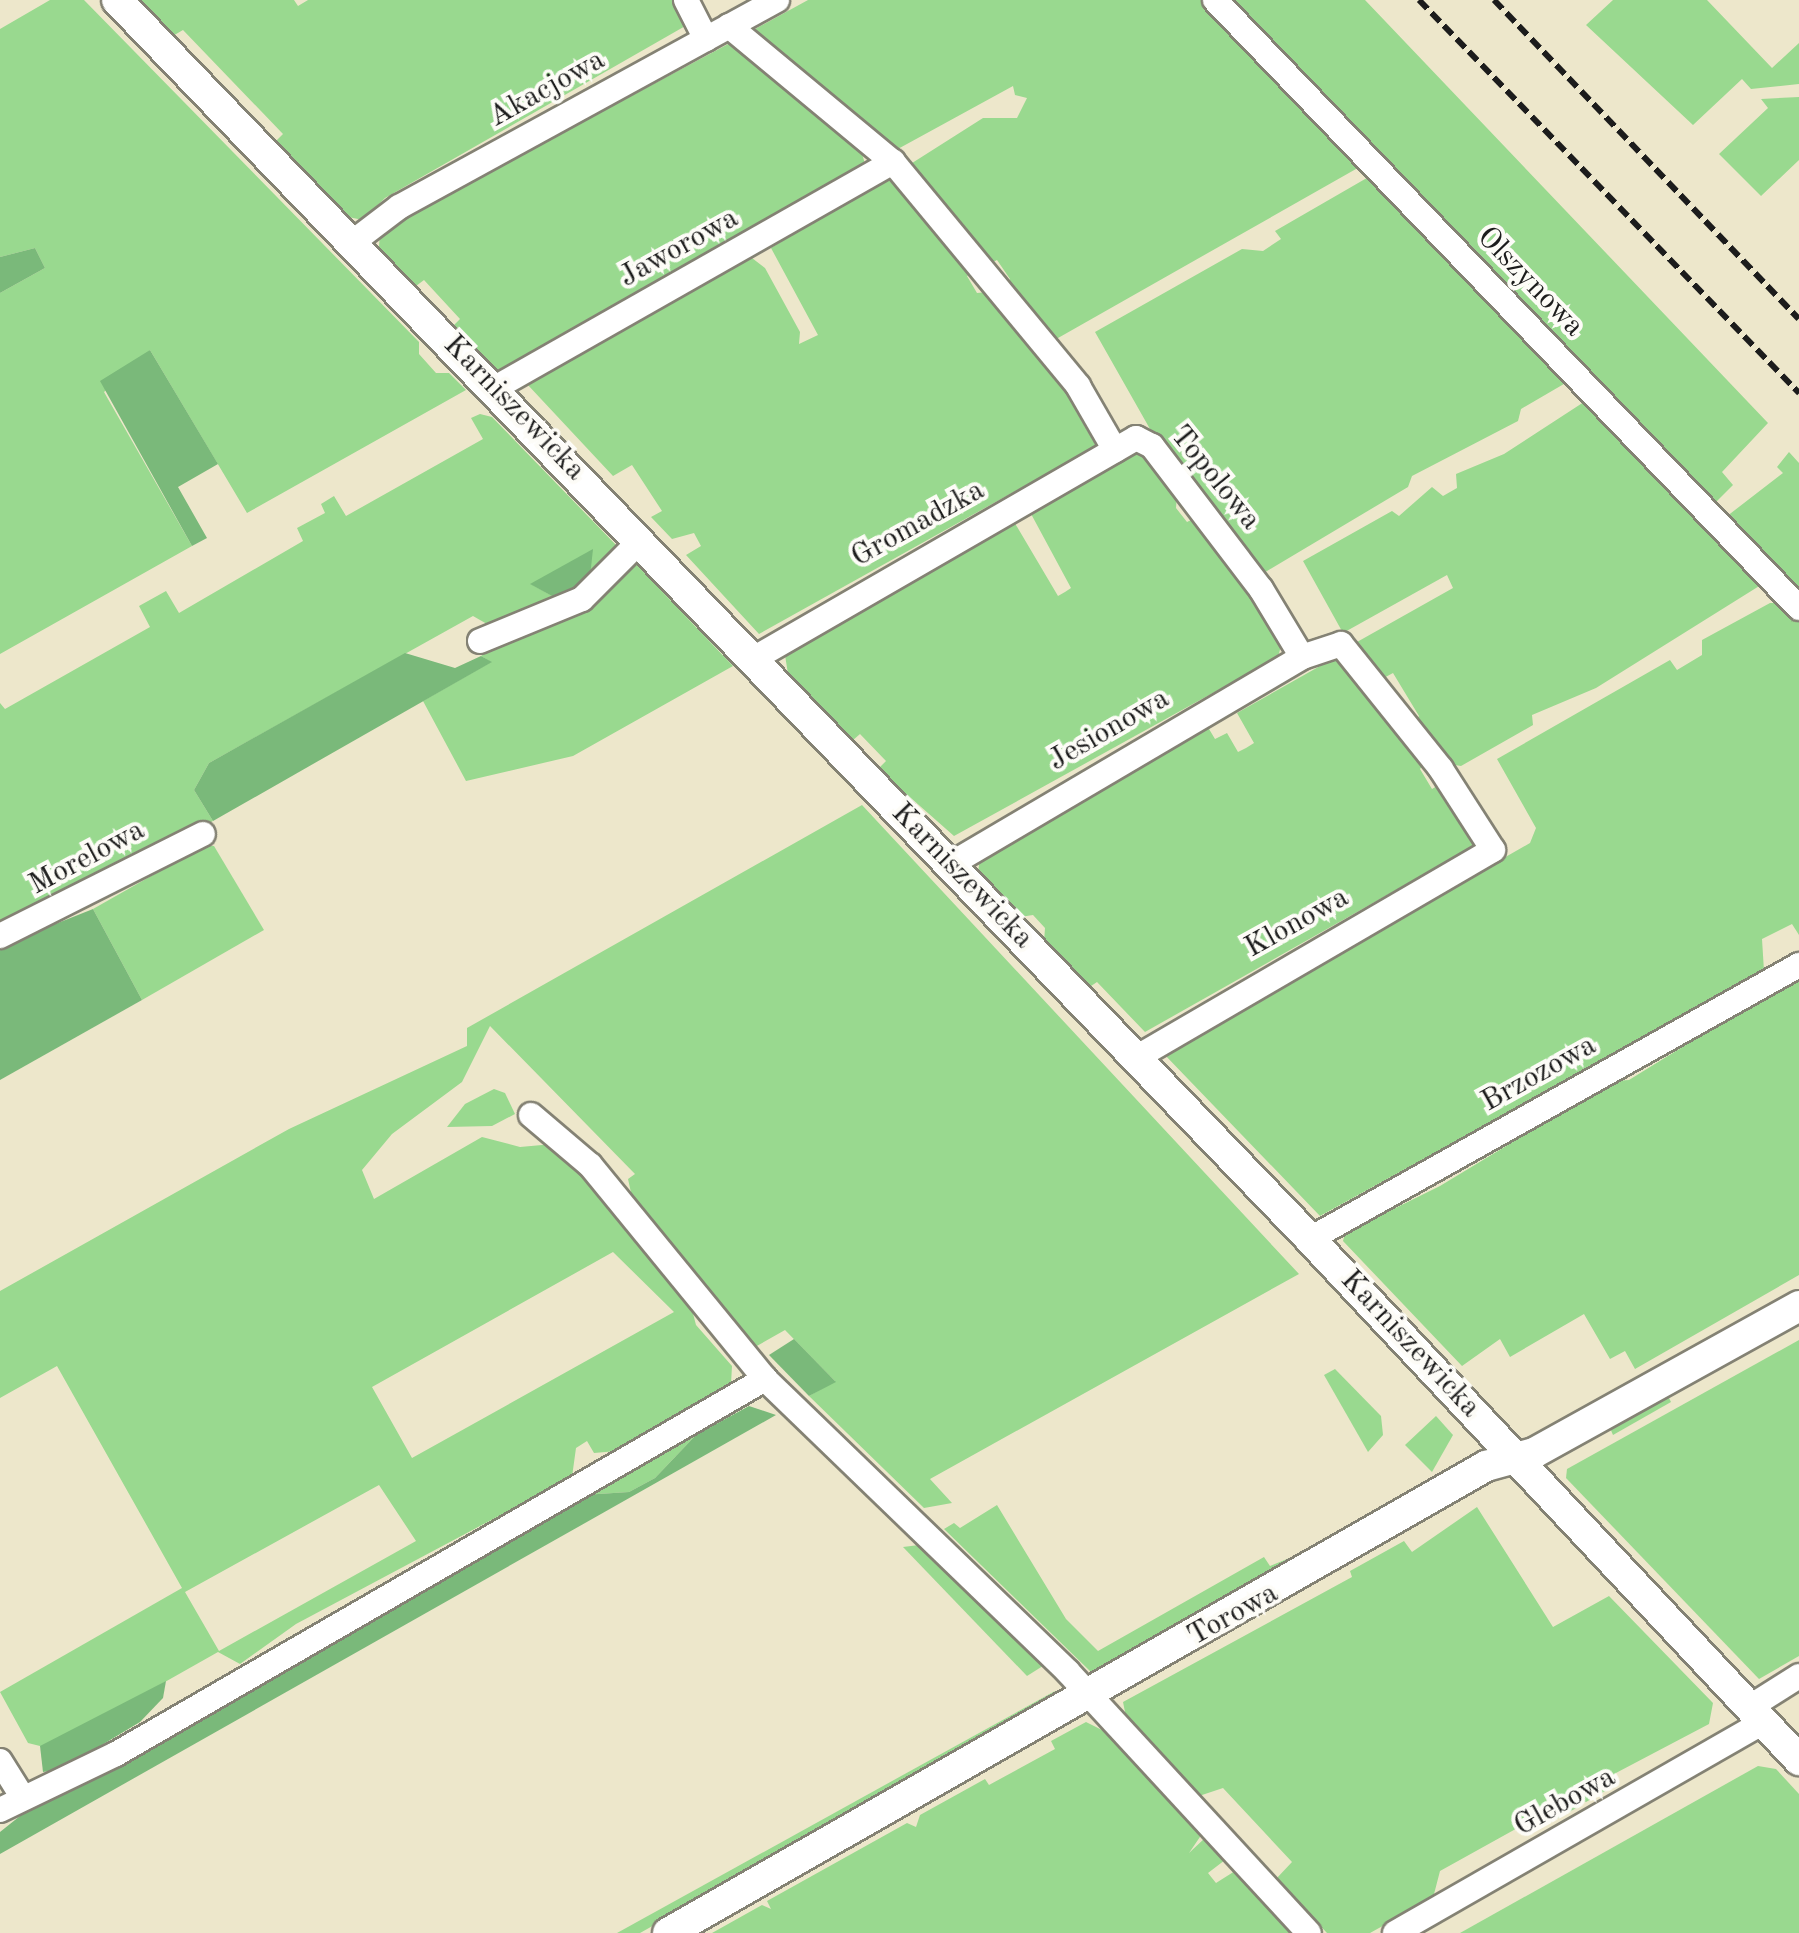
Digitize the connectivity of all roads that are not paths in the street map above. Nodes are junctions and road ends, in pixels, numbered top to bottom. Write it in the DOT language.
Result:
graph roads {
  1 [pos="117,0"];
  2 [pos="686,0"];
  3 [pos="777,0"];
  4 [pos="1215,0"];
  5 [pos="729,26"];
  6 [pos="706,39"];
  7 [pos="893,162"];
  8 [pos="353,242"];
  9 [pos="495,388"];
  10 [pos="1115,450"];
  11 [pos="641,540"];
  12 [pos="1799,608"];
  13 [pos="480,641"];
  14 [pos="1302,657"];
  15 [pos="755,658"];
  16 [pos="203,834"];
  17 [pos="951,864"];
  18 [pos="0,936"];
  19 [pos="1799,965"];
  20 [pos="1136,1058"];
  21 [pos="531,1115"];
  22 [pos="1310,1239"];
  23 [pos="1799,1306"];
  24 [pos="765,1379"];
  25 [pos="1514,1454"];
  26 [pos="1799,1676"];
  27 [pos="1089,1696"];
  28 [pos="1757,1715"];
  29 [pos="1799,1760"];
  30 [pos="0,1761"];
  31 [pos="21,1794"];
  32 [pos="0,1810"];
  33 [pos="668,1933"];
  34 [pos="1309,1933"];
  35 [pos="1395,1933"];
  1 -- 8 [label="street, Karniszewicka"];
  2 -- 6 [label="street"];
  3 -- 5 [label="street, Akacjowa"];
  4 -- 12 [label="street, Olszynowa"];
  5 -- 6 [label="street, Akacjowa"];
  5 -- 7 [label="street"];
  6 -- 8 [label="street, Akacjowa"];
  7 -- 9 [label="street, Jaworowa"];
  7 -- 10 [label="street"];
  8 -- 9 [label="street, Karniszewicka"];
  9 -- 11 [label="street, Karniszewicka"];
  10 -- 14 [label="street, Topolowa"];
  10 -- 15 [label="street, Gromadzka"];
  11 -- 13 [label="street"];
  11 -- 15 [label="street, Karniszewicka"];
  14 -- 17 [label="street, Jesionowa"];
  14 -- 20 [label="street, Klonowa"];
  15 -- 17 [label="street, Karniszewicka"];
  16 -- 18 [label="street, Morelowa"];
  17 -- 20 [label="street, Karniszewicka"];
  19 -- 22 [label="street, Brzozowa"];
  20 -- 22 [label="street, Karniszewicka"];
  21 -- 24 [label="street"];
  22 -- 25 [label="street, Karniszewicka"];
  23 -- 25 [label="street, Torowa"];
  24 -- 27 [label="street"];
  24 -- 31 [label="street"];
  25 -- 27 [label="street, Torowa"];
  25 -- 28 [label="street, Karniszewicka"];
  26 -- 28 [label="street, Glebowa"];
  27 -- 33 [label="street, Torowa"];
  27 -- 34 [label="street"];
  28 -- 29 [label="street, Karniszewicka"];
  28 -- 35 [label="street, Glebowa"];
  30 -- 31 [label="street"];
  31 -- 32 [label="street"];
}
